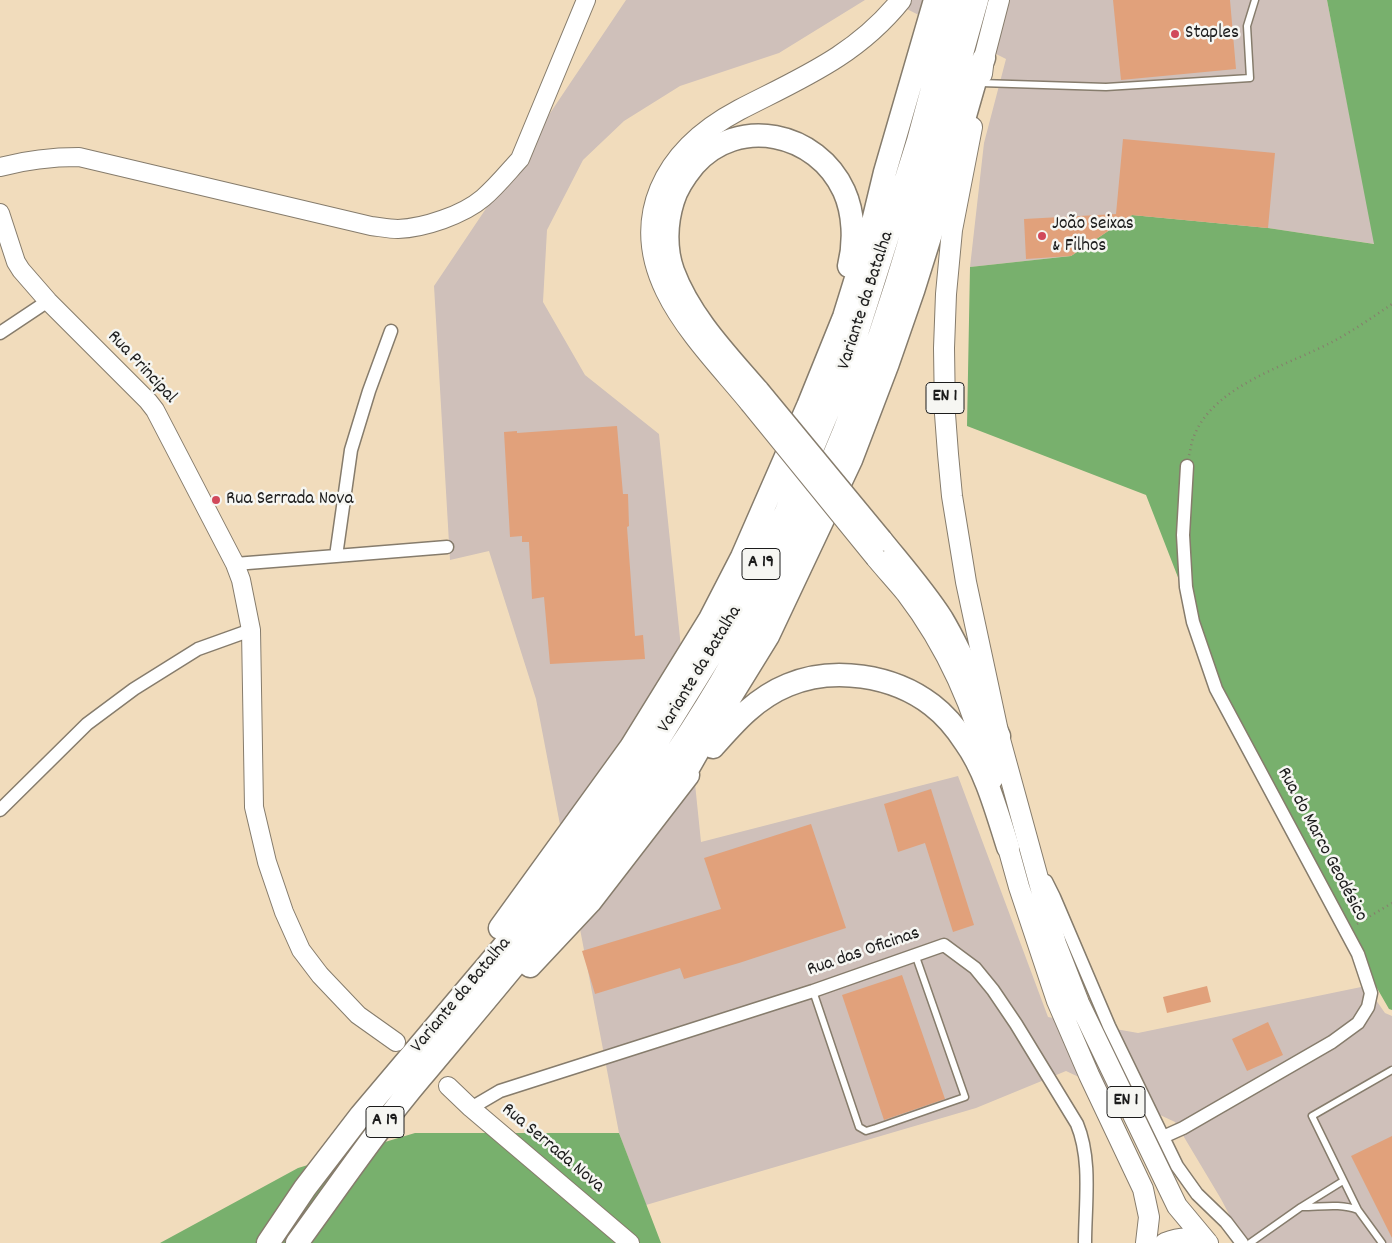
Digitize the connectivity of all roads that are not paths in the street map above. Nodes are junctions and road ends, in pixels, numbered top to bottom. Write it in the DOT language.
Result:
graph roads {
  1 [pos="586,0"];
  2 [pos="901,0"];
  3 [pos="935,0"];
  4 [pos="956,0"];
  5 [pos="976,0"];
  6 [pos="999,0"];
  7 [pos="1255,0"];
  8 [pos="984,58"];
  9 [pos="981,83"];
  10 [pos="0,167"];
  11 [pos="0,213"];
  12 [pos="48,301"];
  13 [pos="391,331"];
  14 [pos="0,333"];
  15 [pos="821,374"];
  16 [pos="754,397"];
  17 [pos="1187,466"];
  18 [pos="447,547"];
  19 [pos="879,549"];
  20 [pos="336,556"];
  21 [pos="235,564"];
  22 [pos="251,630"];
  23 [pos="998,736"];
  24 [pos="678,786"];
  25 [pos="0,810"];
  26 [pos="1008,847"];
  27 [pos="1031,854"];
  28 [pos="915,954"];
  29 [pos="813,991"];
  30 [pos="482,1006"];
  31 [pos="396,1042"];
  32 [pos="417,1050"];
  33 [pos="1392,1070"];
  34 [pos="448,1086"];
  35 [pos="471,1108"];
  36 [pos="1163,1136"];
  37 [pos="1343,1180"];
  38 [pos="1300,1207"];
  39 [pos="1358,1210"];
  40 [pos="268,1243"];
  41 [pos="297,1243"];
  42 [pos="630,1243"];
  43 [pos="1086,1243"];
  44 [pos="1146,1243"];
  45 [pos="1165,1243"];
  46 [pos="1208,1243"];
  47 [pos="1242,1243"];
  48 [pos="1250,1243"];
  49 [pos="1382,1243"];
  1 -- 10 [label="street"];
  2 -- 16 [label="main road"];
  3 -- 15 [label="highway"];
  4 -- 32 [label="highway, Variante da Batalha / A 19"];
  5 -- 30 [label="highway, Variante da Batalha / A 19"];
  6 -- 8 [label="main road, EN 1"];
  7 -- 9 [label="lane"];
  8 -- 9 [label="main road, EN 1"];
  8 -- 24 [label="highway"];
  9 -- 23 [label="main road, EN 1"];
  11 -- 12 [label="street, Rua Principal"];
  12 -- 14 [label="street"];
  12 -- 21 [label="street, Rua Principal"];
  13 -- 20 [label="street"];
  15 -- 16 [label="highway"];
  15 -- 32 [label="highway"];
  16 -- 19 [label="highway, bridge"];
  17 -- 36 [label="street, Rua do Marco Geodésico"];
  18 -- 20 [label="street"];
  19 -- 23 [label="highway"];
  19 -- 26 [label="main road, EN 1"];
  20 -- 21 [label="street"];
  21 -- 22 [label="street"];
  22 -- 25 [label="street"];
  22 -- 31 [label="street"];
  23 -- 27 [label="main road, EN 1"];
  24 -- 26 [label="highway"];
  24 -- 30 [label="highway"];
  26 -- 44 [label="main road, EN 1"];
  27 -- 36 [label="street"];
  27 -- 46 [label="main road, EN 1"];
  28 -- 29 [label="street, Rua das Oficinas"];
  28 -- 29 [label="lane"];
  28 -- 43 [label="street, Rua das Oficinas"];
  29 -- 35 [label="street, Rua das Oficinas"];
  30 -- 41 [label="highway, Variante da Batalha / A 19"];
  32 -- 40 [label="highway, Variante da Batalha / A 19"];
  33 -- 37 [label="lane"];
  34 -- 35 [label="street, Rua Serrada Nova"];
  35 -- 42 [label="street, Rua Serrada Nova"];
  36 -- 47 [label="street"];
  37 -- 38 [label="lane"];
  37 -- 39 [label="lane"];
  38 -- 39 [label="lane"];
  38 -- 48 [label="lane"];
  39 -- 49 [label="lane"];
  45 -- 46 [label="main road, EN 1"];
}
